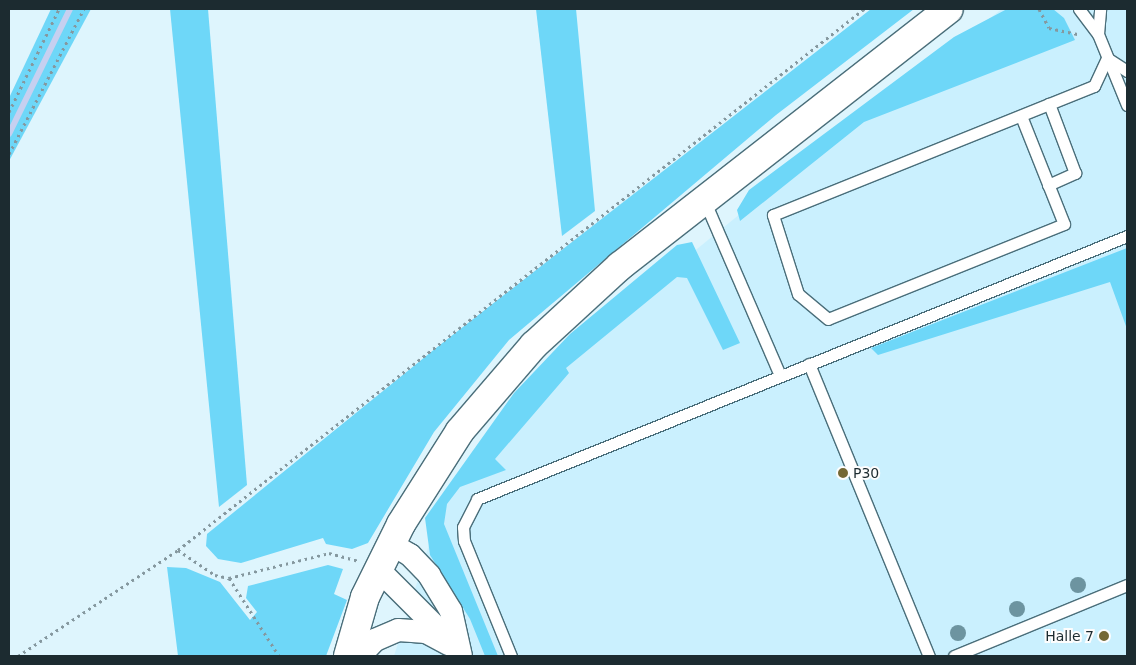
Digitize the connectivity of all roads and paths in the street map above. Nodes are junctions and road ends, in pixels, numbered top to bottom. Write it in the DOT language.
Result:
graph roads {
  1 [pos="59,9"];
  2 [pos="84,9"];
  3 [pos="864,9"];
  4 [pos="949,9"];
  5 [pos="1039,9"];
  6 [pos="1079,9"];
  7 [pos="1100,9"];
  8 [pos="1098,34"];
  9 [pos="1108,58"];
  10 [pos="1127,71"];
  11 [pos="1049,104"];
  12 [pos="1127,105"];
  13 [pos="9,112"];
  14 [pos="1021,116"];
  15 [pos="9,154"];
  16 [pos="1048,185"];
  17 [pos="705,202"];
  18 [pos="1127,236"];
  19 [pos="809,364"];
  20 [pos="780,375"];
  21 [pos="391,544"];
  22 [pos="178,550"];
  23 [pos="366,564"];
  24 [pos="229,578"];
  25 [pos="1127,585"];
  26 [pos="459,653"];
  27 [pos="18,656"];
  28 [pos="279,656"];
  29 [pos="348,656"];
  30 [pos="360,656"];
  31 [pos="511,656"];
  32 [pos="929,656"];
  33 [pos="954,656"];
  1 -- 13 [label="path"];
  2 -- 15 [label="path"];
  3 -- 22 [label="path"];
  4 -- 17 [label="main road"];
  5 -- 8 [label="path"];
  6 -- 8 [label="lane"];
  7 -- 8 [label="lane"];
  8 -- 9 [label="lane"];
  9 -- 10 [label="lane"];
  9 -- 11 [label="lane"];
  9 -- 12 [label="lane"];
  11 -- 14 [label="lane"];
  11 -- 16 [label="lane"];
  14 -- 16 [label="lane"];
  14 -- 16 [label="lane"];
  17 -- 20 [label="lane"];
  17 -- 21 [label="main road"];
  18 -- 19 [label="lane"];
  19 -- 20 [label="lane"];
  19 -- 32 [label="lane"];
  20 -- 31 [label="lane"];
  21 -- 23 [label="main road"];
  21 -- 26 [label="street"];
  22 -- 24 [label="path"];
  22 -- 27 [label="path"];
  23 -- 24 [label="path"];
  23 -- 26 [label="street"];
  23 -- 29 [label="main road"];
  24 -- 28 [label="path"];
  25 -- 33 [label="lane"];
  26 -- 30 [label="street"];
}
